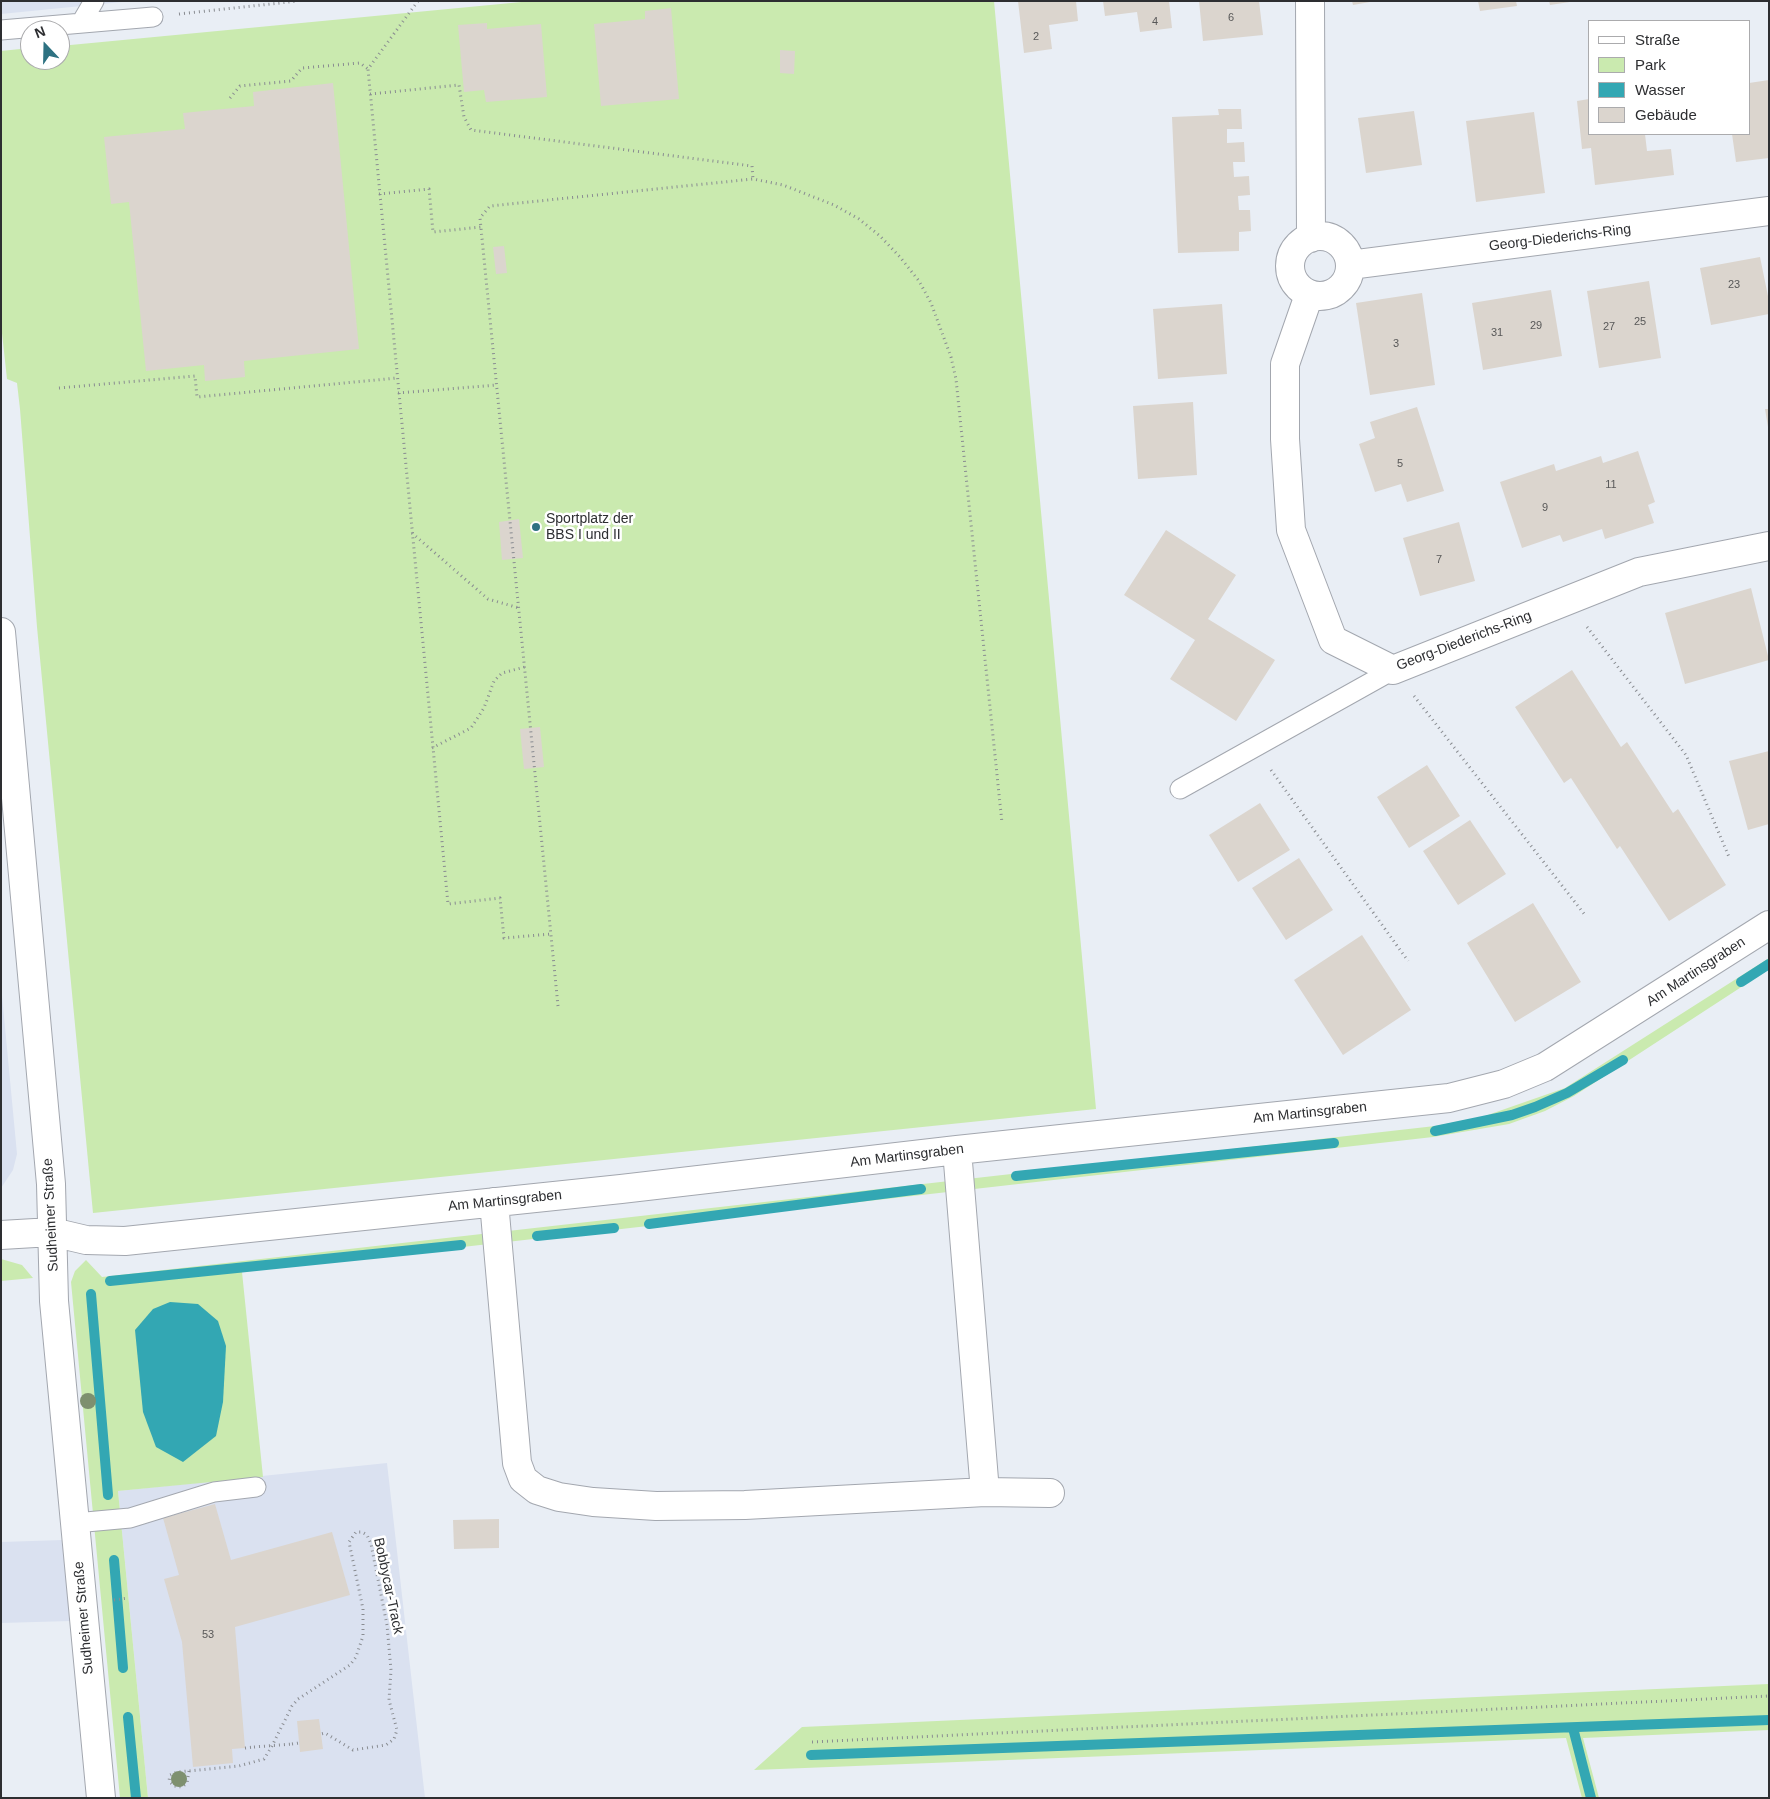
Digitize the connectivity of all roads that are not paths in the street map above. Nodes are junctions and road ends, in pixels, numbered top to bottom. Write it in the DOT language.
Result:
graph roads {
  1 [pos="94,1"];
  2 [pos="1310,1"];
  3 [pos="153,17"];
  4 [pos="82,24"];
  5 [pos="1,30"];
  6 [pos="1769,211"];
  7 [pos="1310,238"];
  8 [pos="1350,265"];
  9 [pos="1310,295"];
  10 [pos="1769,546"];
  11 [pos="1,632"];
  12 [pos="1394,670"];
  13 [pos="1,776"];
  14 [pos="1180,789"];
  15 [pos="16,799"];
  16 [pos="1769,925"];
  17 [pos="957,1150"];
  18 [pos="494,1202"];
  19 [pos="52,1232"];
  20 [pos="1,1235"];
  21 [pos="256,1487"];
  22 [pos="985,1492"];
  23 [pos="1050,1493"];
  24 [pos="75,1523"];
  25 [pos="101,1798"];
  1 -- 4 [label="lane"];
  2 -- 7 [label="street"];
  3 -- 4 [label="lane"];
  4 -- 5 [label="lane"];
  6 -- 8 [label="street, Georg-Diederichs-Ring"];
  7 -- 8 [label="street"];
  7 -- 9 [label="street"];
  8 -- 9 [label="street"];
  9 -- 12 [label="street, Georg-Diederichs-Ring"];
  10 -- 12 [label="street, Georg-Diederichs-Ring"];
  11 -- 15 [label="street, Sudheimer Straße"];
  12 -- 14 [label="lane"];
  13 -- 15 [label="lane"];
  15 -- 19 [label="street, Sudheimer Straße"];
  16 -- 17 [label="street, Am Martinsgraben"];
  17 -- 18 [label="street, Am Martinsgraben"];
  17 -- 22 [label="street"];
  18 -- 19 [label="street, Am Martinsgraben"];
  18 -- 22 [label="street"];
  19 -- 20 [label="street, Am Martinsgraben"];
  19 -- 24 [label="street, Sudheimer Straße"];
  21 -- 24 [label="lane"];
  22 -- 23 [label="street"];
  24 -- 25 [label="street, Sudheimer Straße"];
}
